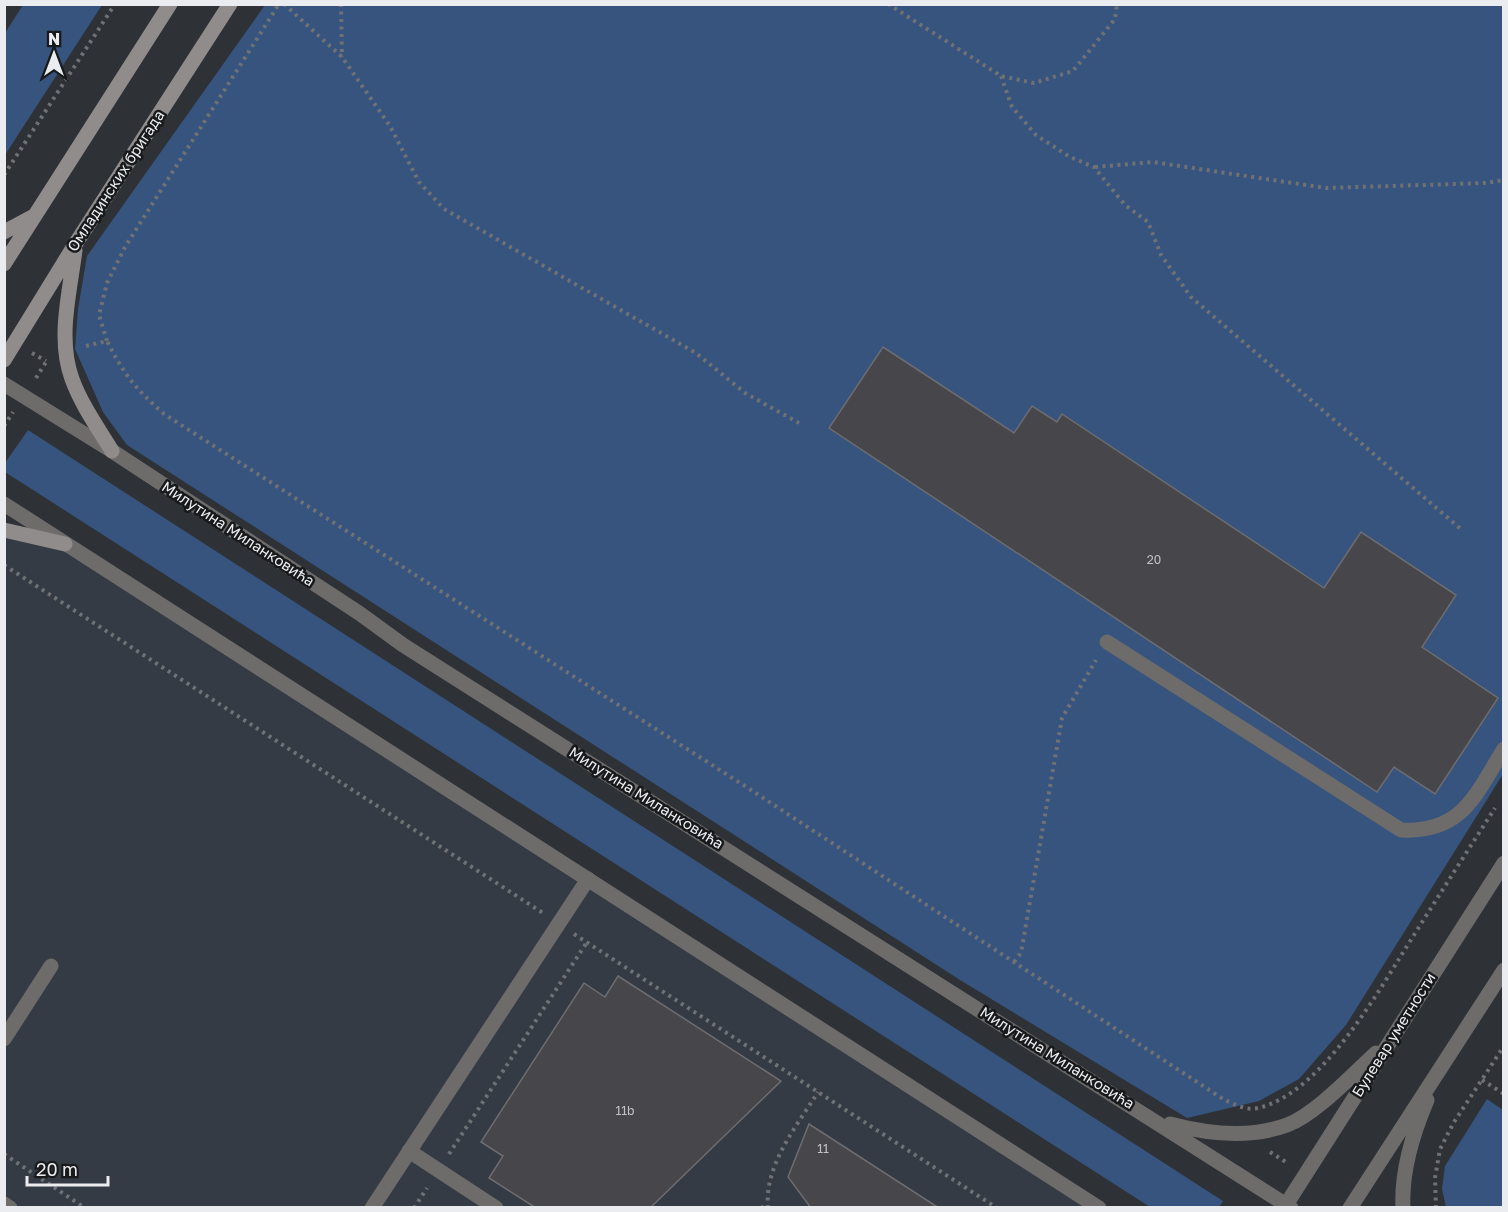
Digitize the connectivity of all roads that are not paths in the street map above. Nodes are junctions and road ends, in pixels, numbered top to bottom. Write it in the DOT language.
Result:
graph roads {
  1 [pos="170,4"];
  2 [pos="230,4"];
  3 [pos="35,216"];
  4 [pos="4,232"];
  5 [pos="76,243"];
  6 [pos="4,264"];
  7 [pos="4,360"];
  8 [pos="4,384"];
  9 [pos="112,451"];
  10 [pos="4,504"];
  11 [pos="4,530"];
  12 [pos="65,544"];
  13 [pos="1107,642"];
  14 [pos="1503,749"];
  15 [pos="1503,863"];
  16 [pos="588,879"];
  17 [pos="51,966"];
  18 [pos="1503,970"];
  19 [pos="4,1039"];
  20 [pos="1391,1039"];
  21 [pos="1441,1066"];
  22 [pos="1156,1120"];
  23 [pos="410,1151"];
  24 [pos="4,1204"];
  25 [pos="1287,1206"];
  26 [pos="10,1208"];
  27 [pos="372,1208"];
  28 [pos="496,1208"];
  29 [pos="1099,1208"];
  30 [pos="1350,1208"];
  31 [pos="1403,1208"];
  1 -- 3 [label="main road"];
  2 -- 5 [label="main road, Омладинских бригада"];
  3 -- 4 [label="main road"];
  3 -- 6 [label="main road"];
  5 -- 7 [label="main road, Омладинских бригада"];
  5 -- 9 [label="main road"];
  8 -- 9 [label="street, Милутина Миланковића"];
  9 -- 22 [label="street, Милутина Миланковића"];
  10 -- 12 [label="street"];
  11 -- 12 [label="main road"];
  12 -- 16 [label="street"];
  13 -- 14 [label="street"];
  15 -- 20 [label="street, Булевар уметности"];
  16 -- 23 [label="street"];
  16 -- 29 [label="street"];
  17 -- 19 [label="street"];
  18 -- 21 [label="street"];
  20 -- 22 [label="street"];
  20 -- 25 [label="street, Булевар уметности"];
  21 -- 30 [label="street"];
  21 -- 31 [label="street"];
  22 -- 25 [label="street, Милутина Миланковића"];
  23 -- 27 [label="street"];
  23 -- 28 [label="street"];
  24 -- 26 [label="street"];
}
